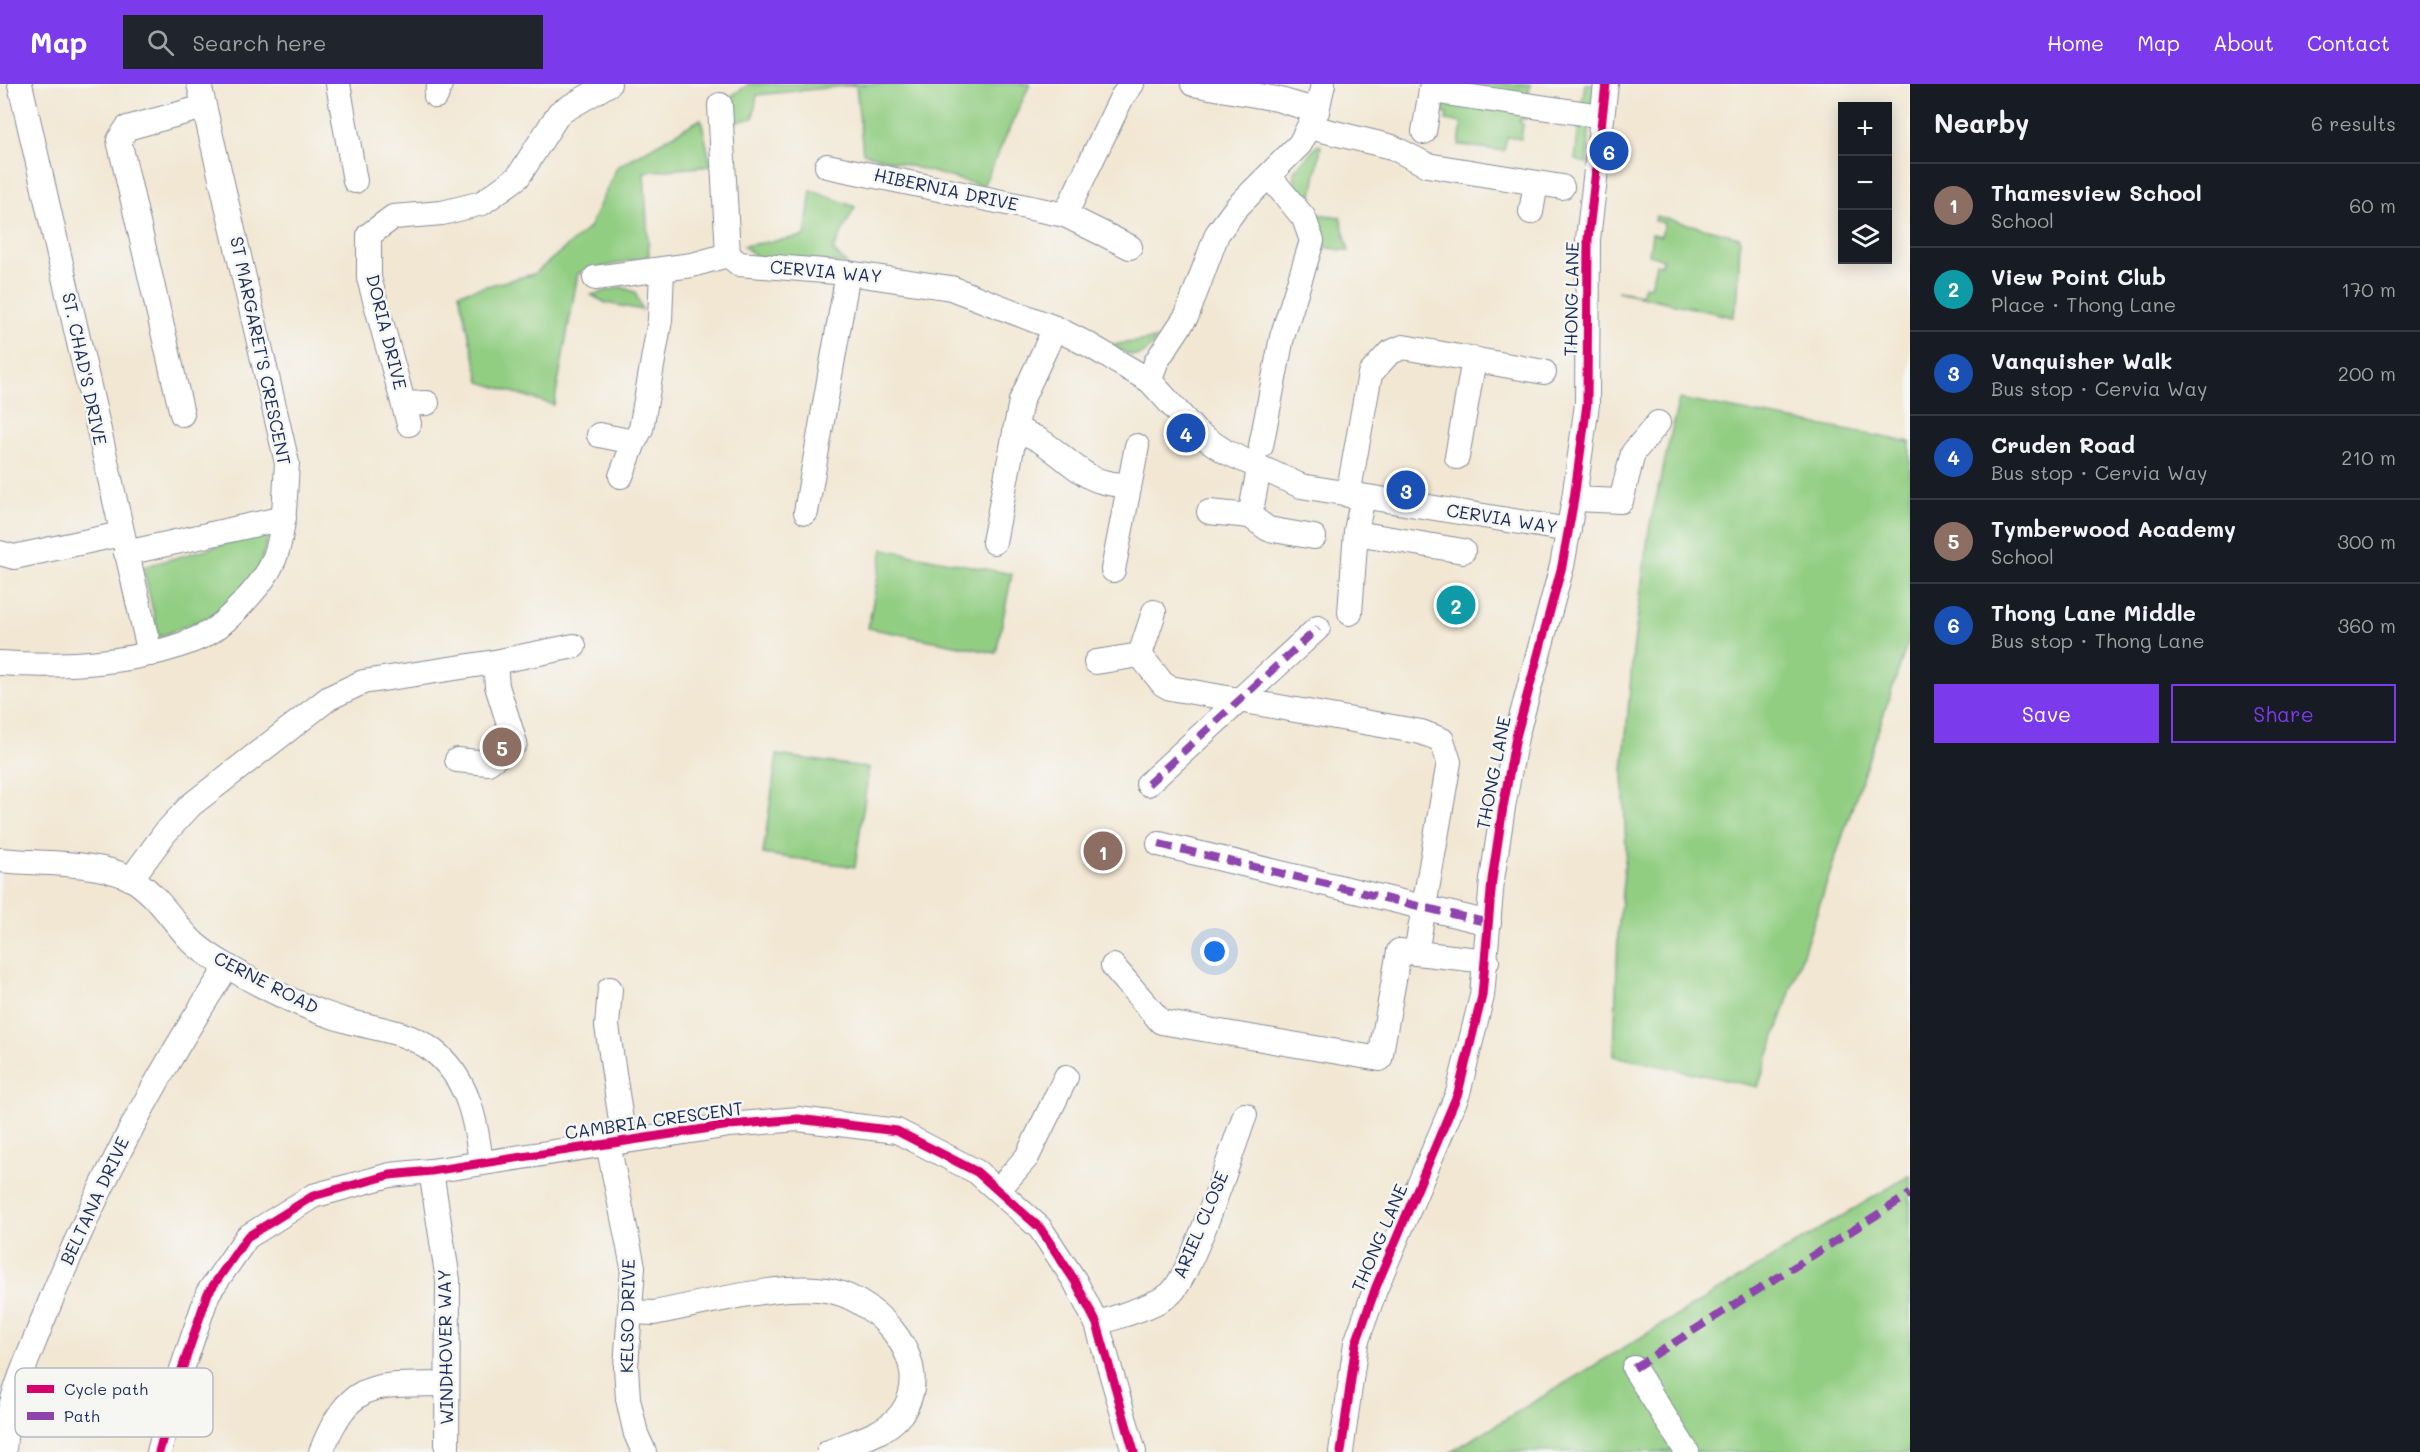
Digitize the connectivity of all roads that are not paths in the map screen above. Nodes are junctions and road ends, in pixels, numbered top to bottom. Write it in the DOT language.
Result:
graph roads {
  1 [pos="20,84"];
  2 [pos="199,84"];
  3 [pos="338,84"];
  4 [pos="609,84"];
  5 [pos="1132,84"];
  6 [pos="1193,84"];
  7 [pos="1323,84"];
  8 [pos="1606,84"];
  9 [pos="1432,88"];
  10 [pos="720,105"];
  11 [pos="204,107"];
  12 [pos="1602,116"];
  13 [pos="1313,119"];
  14 [pos="1424,132"];
  15 [pos="827,166"];
  16 [pos="1269,176"];
  17 [pos="355,181"];
  18 [pos="1536,183"];
  19 [pos="1562,187"];
  20 [pos="1531,212"];
  21 [pos="1065,215"];
  22 [pos="1130,247"];
  23 [pos="728,255"];
  24 [pos="662,270"];
  25 [pos="848,273"];
  26 [pos="595,278"];
  27 [pos="1055,328"];
  28 [pos="1474,359"];
  29 [pos="1544,372"];
  30 [pos="1150,381"];
  31 [pos="413,410"];
  32 [pos="182,414"];
  33 [pos="1658,423"];
  34 [pos="1016,430"];
  35 [pos="599,435"];
  36 [pos="634,442"];
  37 [pos="1137,446"];
  38 [pos="1260,457"];
  39 [pos="1457,457"];
  40 [pos="621,476"];
  41 [pos="1129,486"];
  42 [pos="1356,496"];
  43 [pos="1574,498"];
  44 [pos="806,512"];
  45 [pos="1209,512"];
  46 [pos="1250,516"];
  47 [pos="284,518"];
  48 [pos="1569,530"];
  49 [pos="1356,533"];
  50 [pos="1314,537"];
  51 [pos="994,542"];
  52 [pos="123,544"];
  53 [pos="1463,551"];
  54 [pos="0,553"];
  55 [pos="1113,570"];
  56 [pos="1154,612"];
  57 [pos="1350,613"];
  58 [pos="1318,628"];
  59 [pos="574,646"];
  60 [pos="150,654"];
  61 [pos="1140,655"];
  62 [pos="495,662"];
  63 [pos="1096,662"];
  64 [pos="0,663"];
  65 [pos="1238,700"];
  66 [pos="458,760"];
  67 [pos="1148,784"];
  68 [pos="1159,844"];
  69 [pos="0,860"];
  70 [pos="131,879"];
  71 [pos="1425,907"];
  72 [pos="1490,923"];
  73 [pos="1408,952"];
  74 [pos="1487,961"];
  75 [pos="1113,966"];
  76 [pos="227,967"];
  77 [pos="610,989"];
  78 [pos="1066,1077"];
  79 [pos="1245,1115"];
  80 [pos="616,1143"];
  81 [pos="481,1163"];
  82 [pos="431,1171"];
  83 [pos="999,1189"];
  84 [pos="631,1312"];
  85 [pos="1097,1324"];
  86 [pos="24,1368"];
  87 [pos="182,1368"];
  88 [pos="1634,1368"];
  89 [pos="446,1384"];
  90 [pos="15,1390"];
  91 [pos="163,1437"];
  92 [pos="4,1452"];
  93 [pos="159,1452"];
  94 [pos="321,1452"];
  95 [pos="447,1452"];
  96 [pos="644,1452"];
  97 [pos="829,1452"];
  98 [pos="1134,1452"];
  99 [pos="1341,1452"];
  100 [pos="1686,1452"];
  1 -- 52 [label="street, ST. CHAD'S DRIVE"];
  2 -- 11 [label="street, ST MARGARET'S CRESCENT"];
  3 -- 17 [label="street"];
  4 -- 31 [label="street, DORIA DRIVE"];
  5 -- 21 [label="street"];
  6 -- 13 [label="street"];
  7 -- 13 [label="street"];
  8 -- 12 [label="street, THONG LANE"];
  9 -- 12 [label="street"];
  9 -- 14 [label="street"];
  10 -- 23 [label="street"];
  11 -- 32 [label="street"];
  11 -- 47 [label="street, ST MARGARET'S CRESCENT"];
  12 -- 43 [label="street, THONG LANE"];
  13 -- 16 [label="street"];
  13 -- 18 [label="street"];
  15 -- 21 [label="street, HIBERNIA DRIVE"];
  16 -- 30 [label="street"];
  16 -- 38 [label="street"];
  18 -- 19 [label="street"];
  18 -- 20 [label="street"];
  21 -- 22 [label="street, HIBERNIA DRIVE"];
  23 -- 24 [label="street"];
  23 -- 25 [label="street, CERVIA WAY"];
  24 -- 26 [label="street"];
  24 -- 36 [label="street"];
  25 -- 27 [label="street, CERVIA WAY"];
  25 -- 44 [label="street"];
  27 -- 30 [label="street, CERVIA WAY"];
  27 -- 34 [label="street"];
  28 -- 29 [label="street"];
  28 -- 39 [label="street"];
  28 -- 42 [label="street"];
  30 -- 38 [label="street, CERVIA WAY"];
  33 -- 43 [label="street"];
  34 -- 41 [label="street"];
  34 -- 51 [label="street"];
  35 -- 36 [label="street"];
  36 -- 40 [label="street"];
  37 -- 41 [label="street"];
  38 -- 42 [label="street, CERVIA WAY"];
  38 -- 46 [label="street"];
  41 -- 55 [label="street"];
  42 -- 48 [label="street, CERVIA WAY"];
  42 -- 49 [label="street"];
  43 -- 48 [label="street, THONG LANE"];
  45 -- 46 [label="street"];
  46 -- 50 [label="street"];
  47 -- 52 [label="street"];
  47 -- 60 [label="street, ST MARGARET'S CRESCENT"];
  48 -- 72 [label="street, THONG LANE"];
  49 -- 53 [label="street"];
  49 -- 57 [label="street"];
  52 -- 54 [label="street"];
  52 -- 60 [label="street, ST. CHAD'S DRIVE"];
  56 -- 61 [label="street"];
  58 -- 65 [label="street"];
  59 -- 62 [label="street"];
  60 -- 64 [label="street, ST MARGARET'S CRESCENT"];
  61 -- 63 [label="street"];
  61 -- 65 [label="street"];
  62 -- 66 [label="street"];
  62 -- 70 [label="street"];
  65 -- 67 [label="street"];
  65 -- 71 [label="street"];
  68 -- 71 [label="street"];
  69 -- 70 [label="street, CERNE ROAD"];
  70 -- 76 [label="street, CERNE ROAD"];
  71 -- 72 [label="street"];
  71 -- 73 [label="street"];
  72 -- 74 [label="street, THONG LANE"];
  73 -- 74 [label="street"];
  73 -- 75 [label="street"];
  74 -- 99 [label="street, THONG LANE"];
  76 -- 81 [label="street, CERNE ROAD"];
  76 -- 86 [label="street, BELTANA DRIVE"];
  77 -- 80 [label="street, KELSO DRIVE"];
  78 -- 83 [label="street"];
  79 -- 85 [label="street, ARIEL CLOSE"];
  80 -- 81 [label="street, CAMBRIA CRESCENT"];
  80 -- 83 [label="street, CAMBRIA CRESCENT"];
  80 -- 84 [label="street, KELSO DRIVE"];
  81 -- 82 [label="street, CAMBRIA CRESCENT"];
  82 -- 87 [label="street, CAMBRIA CRESCENT"];
  82 -- 89 [label="street, WINDHOVER WAY"];
  83 -- 85 [label="street, CAMBRIA CRESCENT"];
  84 -- 96 [label="street, KELSO DRIVE"];
  84 -- 97 [label="street"];
  85 -- 98 [label="street, CAMBRIA CRESCENT"];
  88 -- 100 [label="street"];
  89 -- 94 [label="street"];
  89 -- 95 [label="street, WINDHOVER WAY"];
  90 -- 92 [label="street, BELTANA DRIVE"];
  91 -- 93 [label="street, CAMBRIA CRESCENT"];
}
